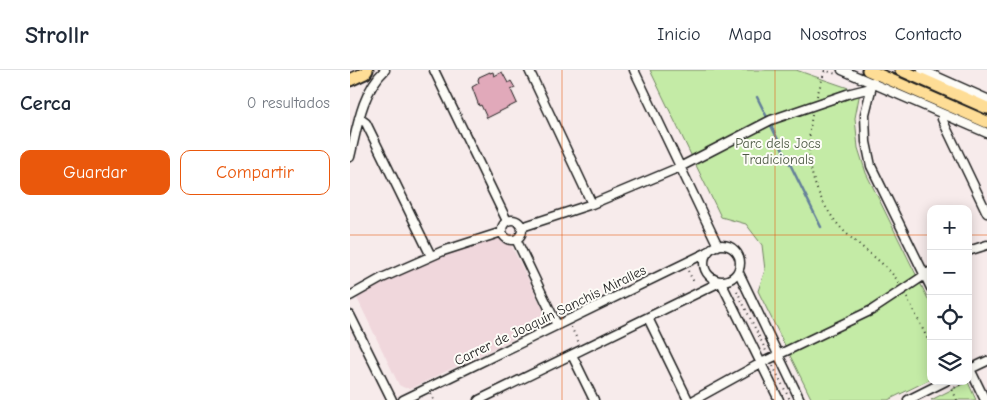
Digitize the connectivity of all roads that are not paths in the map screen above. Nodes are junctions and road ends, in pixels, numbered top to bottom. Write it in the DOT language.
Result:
graph roads {
  1 [pos="367,70"];
  2 [pos="385,70"];
  3 [pos="434,70"];
  4 [pos="529,70"];
  5 [pos="634,70"];
  6 [pos="842,70"];
  7 [pos="868,70"];
  8 [pos="901,70"];
  9 [pos="922,70"];
  10 [pos="350,80"];
  11 [pos="872,85"];
  12 [pos="987,99"];
  13 [pos="987,108"];
  14 [pos="943,114"];
  15 [pos="359,118"];
  16 [pos="987,122"];
  17 [pos="987,133"];
  18 [pos="350,157"];
  19 [pos="680,167"];
  20 [pos="592,204"];
  21 [pos="987,212"];
  22 [pos="507,221"];
  23 [pos="522,227"];
  24 [pos="502,232"];
  25 [pos="516,239"];
  26 [pos="987,245"];
  27 [pos="718,246"];
  28 [pos="971,250"];
  29 [pos="708,252"];
  30 [pos="431,256"];
  31 [pos="927,272"];
  32 [pos="738,273"];
  33 [pos="721,282"];
  34 [pos="350,296"];
  35 [pos="350,315"];
  36 [pos="648,318"];
  37 [pos="557,325"];
  38 [pos="572,355"];
  39 [pos="778,355"];
  40 [pos="987,361"];
  41 [pos="761,363"];
  42 [pos="972,367"];
  43 [pos="972,374"];
  44 [pos="938,385"];
  45 [pos="496,392"];
  46 [pos="392,400"];
  47 [pos="403,400"];
  48 [pos="479,400"];
  49 [pos="500,400"];
  50 [pos="594,400"];
  51 [pos="688,400"];
  52 [pos="694,400"];
  53 [pos="779,400"];
  54 [pos="800,400"];
  55 [pos="908,400"];
  56 [pos="985,400"];
  1 -- 10 [label="main road"];
  2 -- 15 [label="street"];
  3 -- 22 [label="street"];
  4 -- 20 [label="street"];
  5 -- 19 [label="street"];
  6 -- 11 [label="street"];
  7 -- 16 [label="main road"];
  8 -- 13 [label="main road"];
  9 -- 12 [label="street"];
  11 -- 14 [label="street"];
  11 -- 19 [label="street"];
  11 -- 31 [label="street"];
  14 -- 17 [label="street"];
  14 -- 21 [label="street"];
  15 -- 18 [label="street"];
  15 -- 30 [label="street"];
  19 -- 20 [label="street"];
  19 -- 27 [label="street"];
  20 -- 23 [label="street"];
  22 -- 23 [label="street"];
  22 -- 24 [label="street"];
  23 -- 25 [label="street"];
  24 -- 25 [label="street"];
  24 -- 30 [label="street"];
  25 -- 37 [label="street"];
  26 -- 28 [label="street"];
  27 -- 29 [label="street"];
  27 -- 32 [label="street"];
  29 -- 33 [label="street"];
  29 -- 37 [label="street, Carrer de Joaquín Sanchis Miralles"];
  30 -- 34 [label="street"];
  31 -- 39 [label="street"];
  32 -- 33 [label="street"];
  32 -- 39 [label="street"];
  33 -- 36 [label="street"];
  33 -- 41 [label="street"];
  35 -- 46 [label="street"];
  36 -- 38 [label="street"];
  36 -- 51 [label="street"];
  37 -- 47 [label="street, Carrer de Joaquín Sanchis Miralles"];
  38 -- 45 [label="street"];
  38 -- 50 [label="street"];
  39 -- 41 [label="street"];
  39 -- 54 [label="street"];
  40 -- 42 [label="street"];
  41 -- 52 [label="street"];
  41 -- 53 [label="street"];
  43 -- 56 [label="street"];
  44 -- 55 [label="street"];
  45 -- 48 [label="street"];
  45 -- 49 [label="street"];
}
